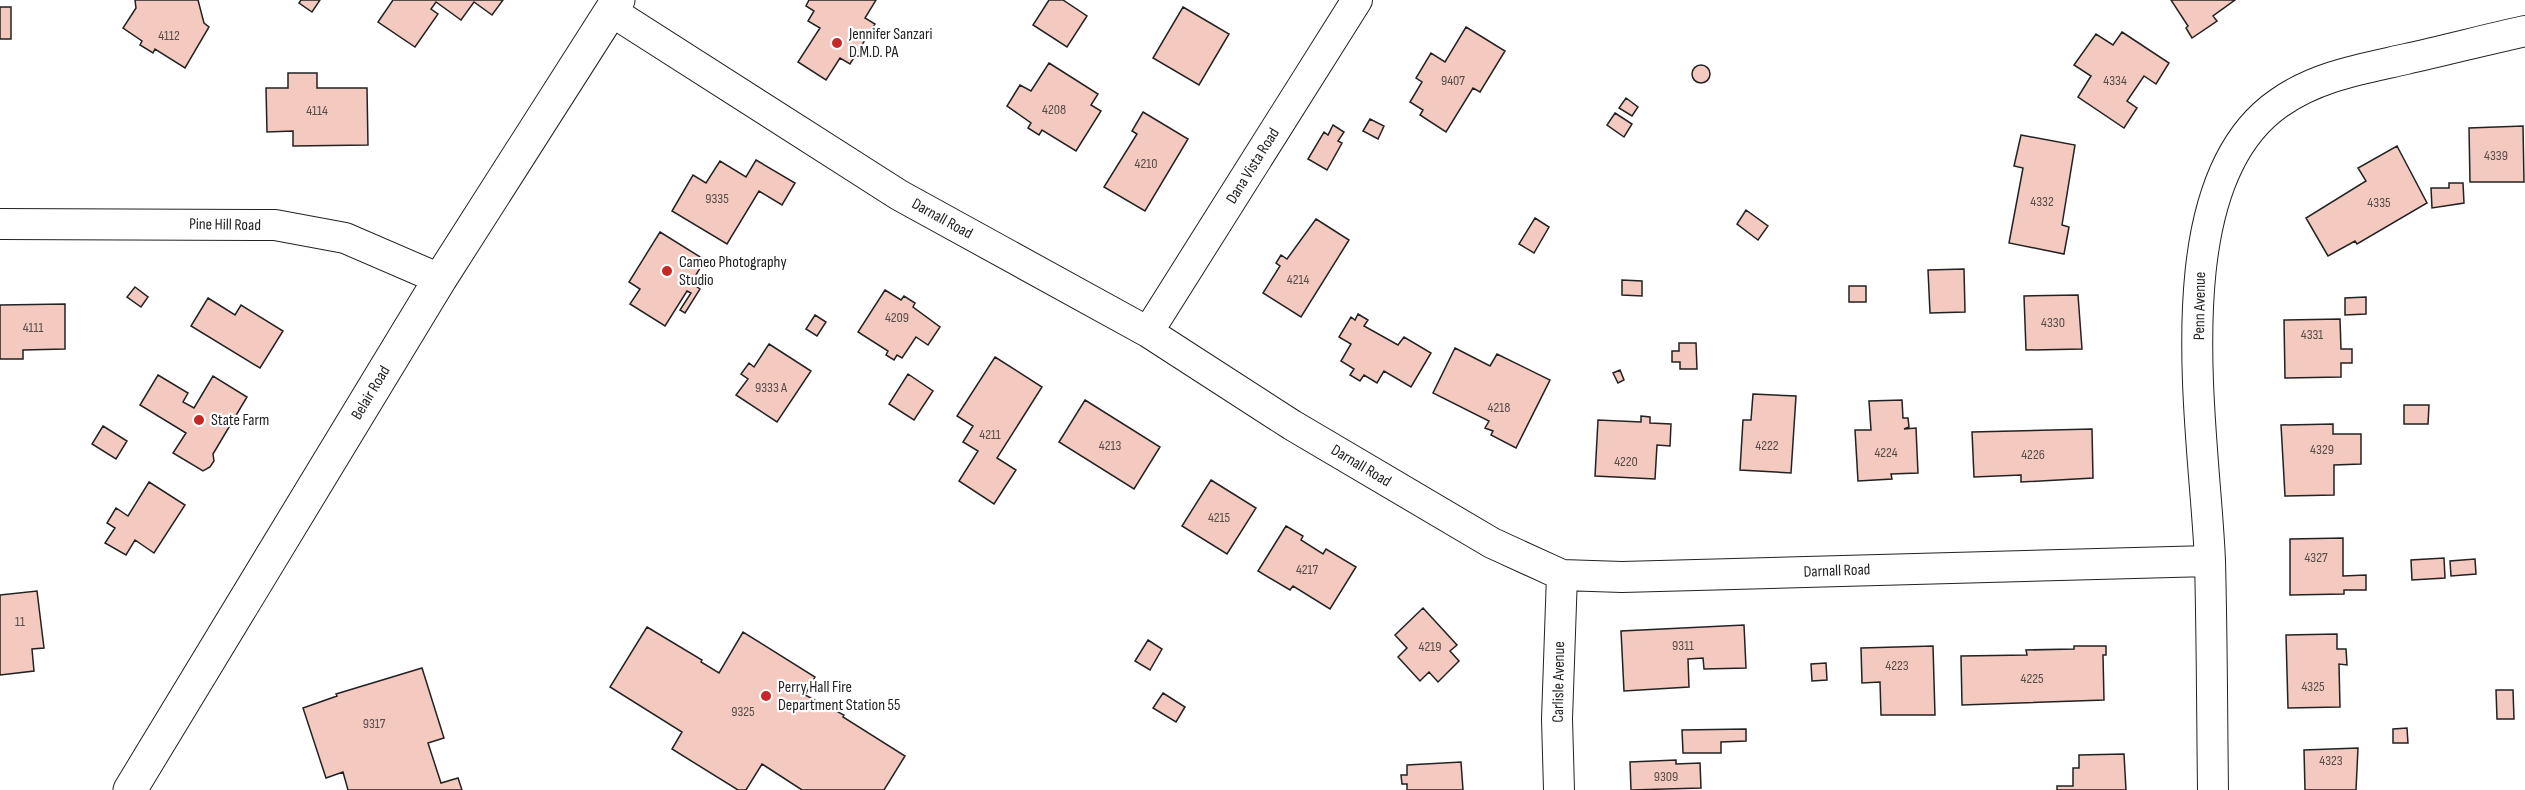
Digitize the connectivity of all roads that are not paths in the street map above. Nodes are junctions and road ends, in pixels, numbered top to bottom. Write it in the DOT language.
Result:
graph roads {
  1 [pos="1357,0"];
  2 [pos="614,5"];
  3 [pos="2525,31"];
  4 [pos="0,224"];
  5 [pos="441,279"];
  6 [pos="1148,332"];
  7 [pos="2210,561"];
  8 [pos="1562,574"];
  9 [pos="130,790"];
  10 [pos="1559,790"];
  11 [pos="2213,790"];
  1 -- 6 [label="street, Dana Vista Road"];
  2 -- 5 [label="highway, Belair Road"];
  2 -- 6 [label="street, Darnall Road"];
  3 -- 7 [label="street, Penn Avenue"];
  4 -- 5 [label="street, Pine Hill Road"];
  5 -- 9 [label="highway, Belair Road"];
  6 -- 8 [label="street, Darnall Road"];
  7 -- 8 [label="street, Darnall Road"];
  7 -- 11 [label="street, Penn Avenue"];
  8 -- 10 [label="street, Carlisle Avenue"];
}
